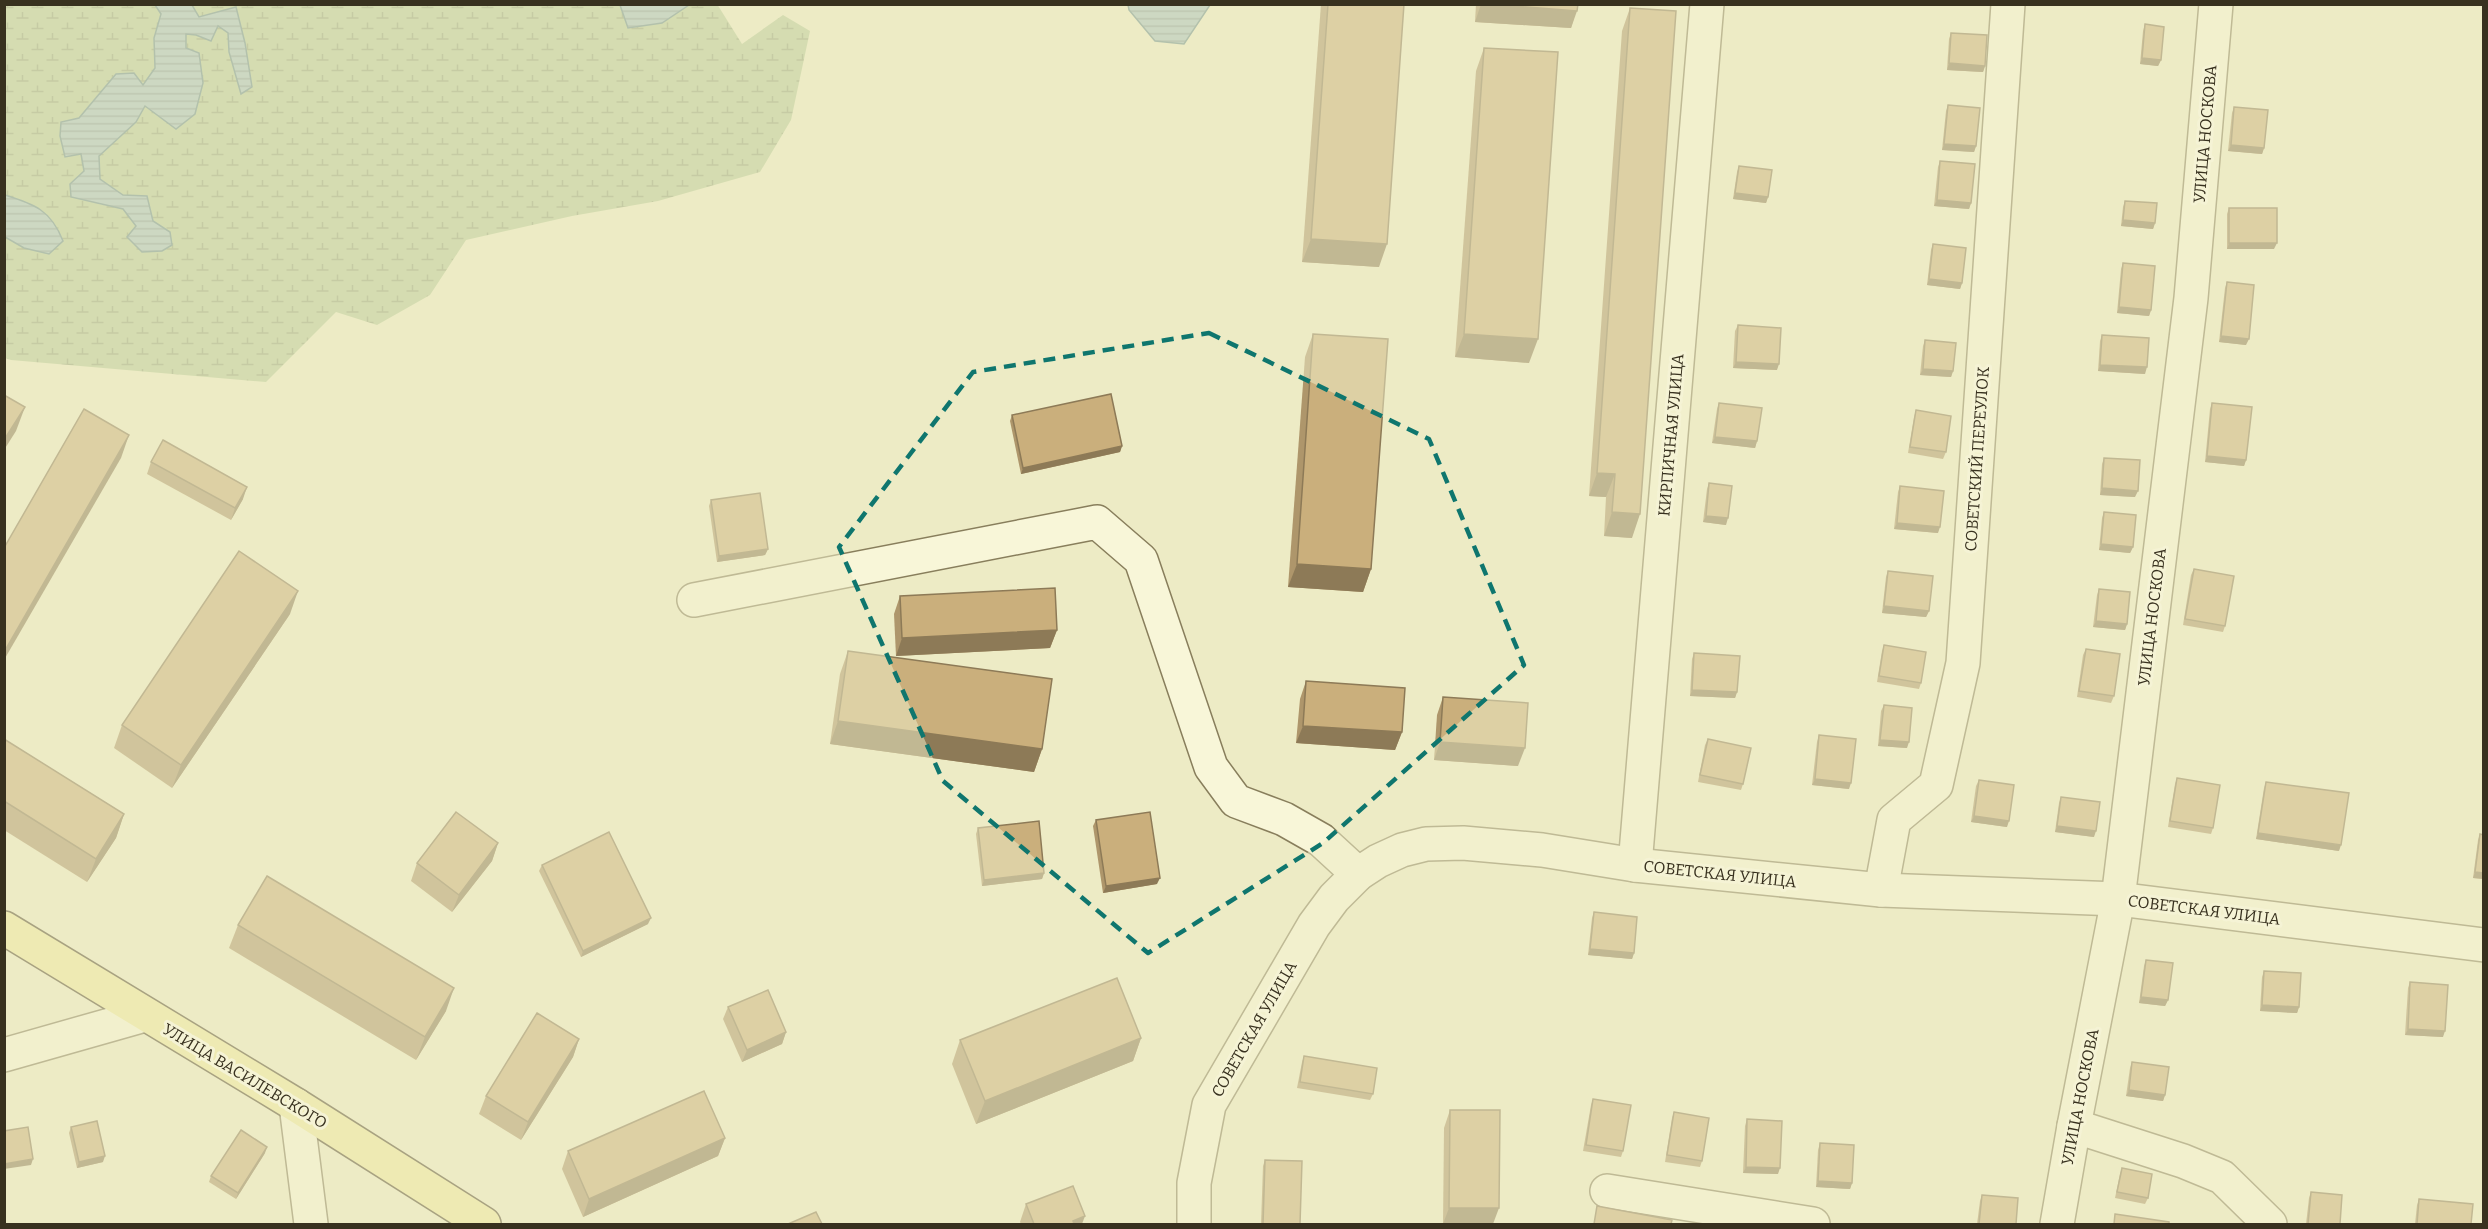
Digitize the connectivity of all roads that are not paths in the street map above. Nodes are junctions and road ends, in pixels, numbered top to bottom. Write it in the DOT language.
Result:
graph roads {
  1 [pos="1707,4"];
  2 [pos="2008,4"];
  3 [pos="2216,4"];
  4 [pos="694,600"];
  5 [pos="1635,865"];
  6 [pos="1358,874"];
  7 [pos="1881,890"];
  8 [pos="2118,899"];
  9 [pos="4,928"];
  10 [pos="2484,945"];
  11 [pos="145,1015"];
  12 [pos="4,1055"];
  13 [pos="296,1106"];
  14 [pos="2074,1126"];
  15 [pos="1607,1191"];
  16 [pos="311,1224"];
  17 [pos="484,1224"];
  18 [pos="1194,1224"];
  19 [pos="1813,1224"];
  20 [pos="2057,1224"];
  21 [pos="2270,1224"];
  1 -- 5 [label="street, КИРПИЧНАЯ УЛИЦА"];
  2 -- 7 [label="street, СОВЕТСКИЙ ПЕРЕУЛОК"];
  3 -- 8 [label="street, УЛИЦА НОСКОВА"];
  4 -- 6 [label="street"];
  5 -- 6 [label="street, СОВЕТСКАЯ УЛИЦА"];
  5 -- 7 [label="street, СОВЕТСКАЯ УЛИЦА"];
  6 -- 18 [label="street, СОВЕТСКАЯ УЛИЦА"];
  7 -- 8 [label="street, СОВЕТСКАЯ УЛИЦА"];
  8 -- 10 [label="street, СОВЕТСКАЯ УЛИЦА"];
  8 -- 14 [label="street, УЛИЦА НОСКОВА"];
  9 -- 11 [label="main road, УЛИЦА ВАСИЛЕВСКОГО"];
  11 -- 12 [label="street"];
  11 -- 13 [label="main road, УЛИЦА ВАСИЛЕВСКОГО"];
  13 -- 16 [label="street"];
  13 -- 17 [label="main road, УЛИЦА ВАСИЛЕВСКОГО"];
  14 -- 20 [label="street, УЛИЦА НОСКОВА"];
  14 -- 21 [label="street"];
  15 -- 19 [label="street"];
}
